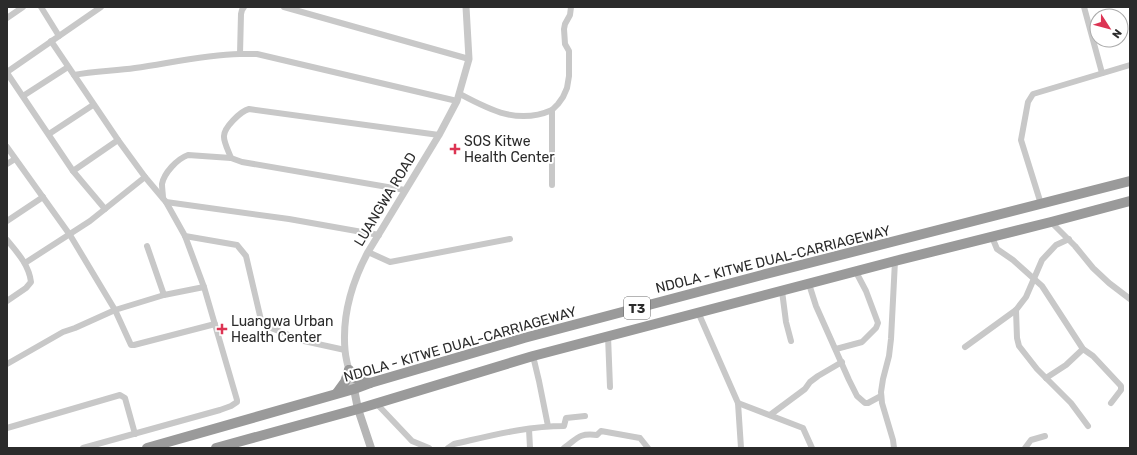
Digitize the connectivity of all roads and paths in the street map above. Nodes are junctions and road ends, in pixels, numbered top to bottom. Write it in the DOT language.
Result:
graph roads {
  1 [pos="23,7"];
  2 [pos="41,7"];
  3 [pos="101,7"];
  4 [pos="244,7"];
  5 [pos="284,7"];
  6 [pos="466,7"];
  7 [pos="571,7"];
  8 [pos="1084,7"];
  9 [pos="93,10"];
  10 [pos="7,18"];
  11 [pos="59,36"];
  12 [pos="51,41"];
  13 [pos="240,54"];
  14 [pos="468,59"];
  15 [pos="1130,65"];
  16 [pos="68,67"];
  17 [pos="7,72"];
  18 [pos="1102,73"];
  19 [pos="74,75"];
  20 [pos="23,96"];
  21 [pos="458,98"];
  22 [pos="93,105"];
  23 [pos="552,110"];
  24 [pos="49,134"];
  25 [pos="438,136"];
  26 [pos="118,140"];
  27 [pos="7,147"];
  28 [pos="231,158"];
  29 [pos="15,159"];
  30 [pos="7,164"];
  31 [pos="73,171"];
  32 [pos="145,177"];
  33 [pos="1130,181"];
  34 [pos="552,185"];
  35 [pos="405,190"];
  36 [pos="43,197"];
  37 [pos="164,200"];
  38 [pos="1130,201"];
  39 [pos="1041,204"];
  40 [pos="105,209"];
  41 [pos="7,221"];
  42 [pos="1051,222"];
  43 [pos="70,235"];
  44 [pos="379,235"];
  45 [pos="185,236"];
  46 [pos="992,237"];
  47 [pos="1069,239"];
  48 [pos="7,240"];
  49 [pos="510,240"];
  50 [pos="147,246"];
  51 [pos="368,252"];
  52 [pos="895,261"];
  53 [pos="25,263"];
  54 [pos="856,272"];
  55 [pos="1033,279"];
  56 [pos="809,284"];
  57 [pos="204,287"];
  58 [pos="782,291"];
  59 [pos="164,295"];
  60 [pos="1130,300"];
  61 [pos="7,301"];
  62 [pos="115,310"];
  63 [pos="1016,310"];
  64 [pos="698,312"];
  65 [pos="215,324"];
  66 [pos="608,336"];
  67 [pos="791,341"];
  68 [pos="965,347"];
  69 [pos="836,349"];
  70 [pos="1083,349"];
  71 [pos="345,350"];
  72 [pos="533,356"];
  73 [pos="842,362"];
  74 [pos="7,364"];
  75 [pos="349,370"];
  76 [pos="1046,378"];
  77 [pos="370,383"];
  78 [pos="610,387"];
  79 [pos="354,389"];
  80 [pos="337,393"];
  81 [pos="882,396"];
  82 [pos="376,402"];
  83 [pos="738,403"];
  84 [pos="1111,403"];
  85 [pos="358,409"];
  86 [pos="770,415"];
  87 [pos="585,416"];
  88 [pos="548,426"];
  89 [pos="1088,426"];
  90 [pos="7,428"];
  91 [pos="529,429"];
  92 [pos="135,434"];
  93 [pos="1045,436"];
  94 [pos="83,448"];
  95 [pos="147,448"];
  96 [pos="216,448"];
  97 [pos="371,448"];
  98 [pos="429,448"];
  99 [pos="448,448"];
  100 [pos="530,448"];
  101 [pos="564,448"];
  102 [pos="648,448"];
  103 [pos="741,448"];
  104 [pos="812,448"];
  105 [pos="894,448"];
  106 [pos="1025,448"];
  1 -- 10 [label="street"];
  2 -- 11 [label="street"];
  3 -- 9 [label="street"];
  4 -- 13 [label="street"];
  5 -- 14 [label="street"];
  6 -- 14 [label="street, LUANGWA ROAD"];
  7 -- 23 [label="street"];
  8 -- 18 [label="street"];
  9 -- 11 [label="street"];
  11 -- 12 [label="street"];
  12 -- 16 [label="street"];
  12 -- 17 [label="street"];
  13 -- 19 [label="street"];
  13 -- 21 [label="street"];
  14 -- 21 [label="street, LUANGWA ROAD"];
  15 -- 18 [label="street"];
  16 -- 19 [label="street"];
  16 -- 20 [label="street"];
  17 -- 20 [label="street"];
  18 -- 39 [label="street"];
  19 -- 22 [label="street"];
  20 -- 24 [label="street"];
  21 -- 23 [label="street"];
  21 -- 25 [label="street, LUANGWA ROAD"];
  22 -- 24 [label="street"];
  22 -- 26 [label="street"];
  23 -- 34 [label="street"];
  24 -- 31 [label="street"];
  25 -- 28 [label="street"];
  25 -- 35 [label="street, LUANGWA ROAD"];
  26 -- 31 [label="street"];
  26 -- 32 [label="street"];
  27 -- 29 [label="street"];
  28 -- 35 [label="street"];
  28 -- 37 [label="street"];
  29 -- 30 [label="street"];
  29 -- 36 [label="street"];
  31 -- 40 [label="street"];
  32 -- 37 [label="street"];
  32 -- 40 [label="street"];
  33 -- 39 [label="highway, NDOLA - KITWE DUAL-CARRIAGEWAY / T3"];
  35 -- 44 [label="street, LUANGWA ROAD"];
  36 -- 41 [label="street"];
  36 -- 43 [label="street"];
  37 -- 44 [label="street"];
  37 -- 45 [label="street"];
  38 -- 42 [label="highway, T3"];
  39 -- 77 [label="highway, NDOLA - KITWE DUAL-CARRIAGEWAY / T3"];
  40 -- 43 [label="street"];
  42 -- 46 [label="highway, T3"];
  42 -- 47 [label="street"];
  43 -- 53 [label="street"];
  43 -- 62 [label="street"];
  44 -- 51 [label="street, LUANGWA ROAD"];
  45 -- 57 [label="street"];
  45 -- 71 [label="street"];
  46 -- 52 [label="highway, T3"];
  46 -- 55 [label="street"];
  47 -- 55 [label="street"];
  47 -- 60 [label="street"];
  48 -- 53 [label="street"];
  49 -- 51 [label="street"];
  50 -- 59 [label="street"];
  51 -- 71 [label="street, LUANGWA ROAD"];
  52 -- 54 [label="highway, T3"];
  52 -- 81 [label="street"];
  53 -- 61 [label="street"];
  54 -- 56 [label="highway, T3"];
  54 -- 69 [label="street"];
  55 -- 63 [label="street"];
  55 -- 70 [label="street"];
  56 -- 58 [label="highway, T3"];
  56 -- 69 [label="street"];
  57 -- 59 [label="street"];
  57 -- 65 [label="street"];
  58 -- 64 [label="highway, T3"];
  58 -- 67 [label="street"];
  59 -- 62 [label="street"];
  62 -- 65 [label="street"];
  62 -- 74 [label="street"];
  63 -- 68 [label="street"];
  63 -- 76 [label="street"];
  64 -- 66 [label="highway, T3"];
  64 -- 83 [label="street"];
  65 -- 92 [label="street"];
  66 -- 72 [label="highway, T3"];
  66 -- 78 [label="street"];
  69 -- 73 [label="street"];
  70 -- 76 [label="street"];
  70 -- 84 [label="street"];
  71 -- 75 [label="street, LUANGWA ROAD"];
  72 -- 82 [label="highway, T3"];
  72 -- 88 [label="street"];
  73 -- 81 [label="street"];
  73 -- 86 [label="street"];
  75 -- 77 [label="highway"];
  75 -- 79 [label="street, LUANGWA ROAD"];
  75 -- 80 [label="highway"];
  76 -- 89 [label="street"];
  77 -- 79 [label="highway, NDOLA - KITWE DUAL-CARRIAGEWAY / T3"];
  79 -- 80 [label="highway, NDOLA - KITWE DUAL-CARRIAGEWAY / T3"];
  79 -- 85 [label="main road, LUANGWA ROAD"];
  80 -- 95 [label="highway, NDOLA - KITWE DUAL-CARRIAGEWAY / T3"];
  81 -- 105 [label="street"];
  82 -- 85 [label="highway, T3"];
  82 -- 98 [label="street"];
  83 -- 86 [label="street"];
  83 -- 103 [label="street"];
  85 -- 96 [label="highway, T3"];
  85 -- 97 [label="main road, LUANGWA ROAD"];
  86 -- 104 [label="street"];
  87 -- 88 [label="street"];
  88 -- 91 [label="street"];
  90 -- 92 [label="street"];
  91 -- 99 [label="street"];
  91 -- 100 [label="street"];
  92 -- 94 [label="street"];
  93 -- 106 [label="street"];
  101 -- 102 [label="street"];
}
